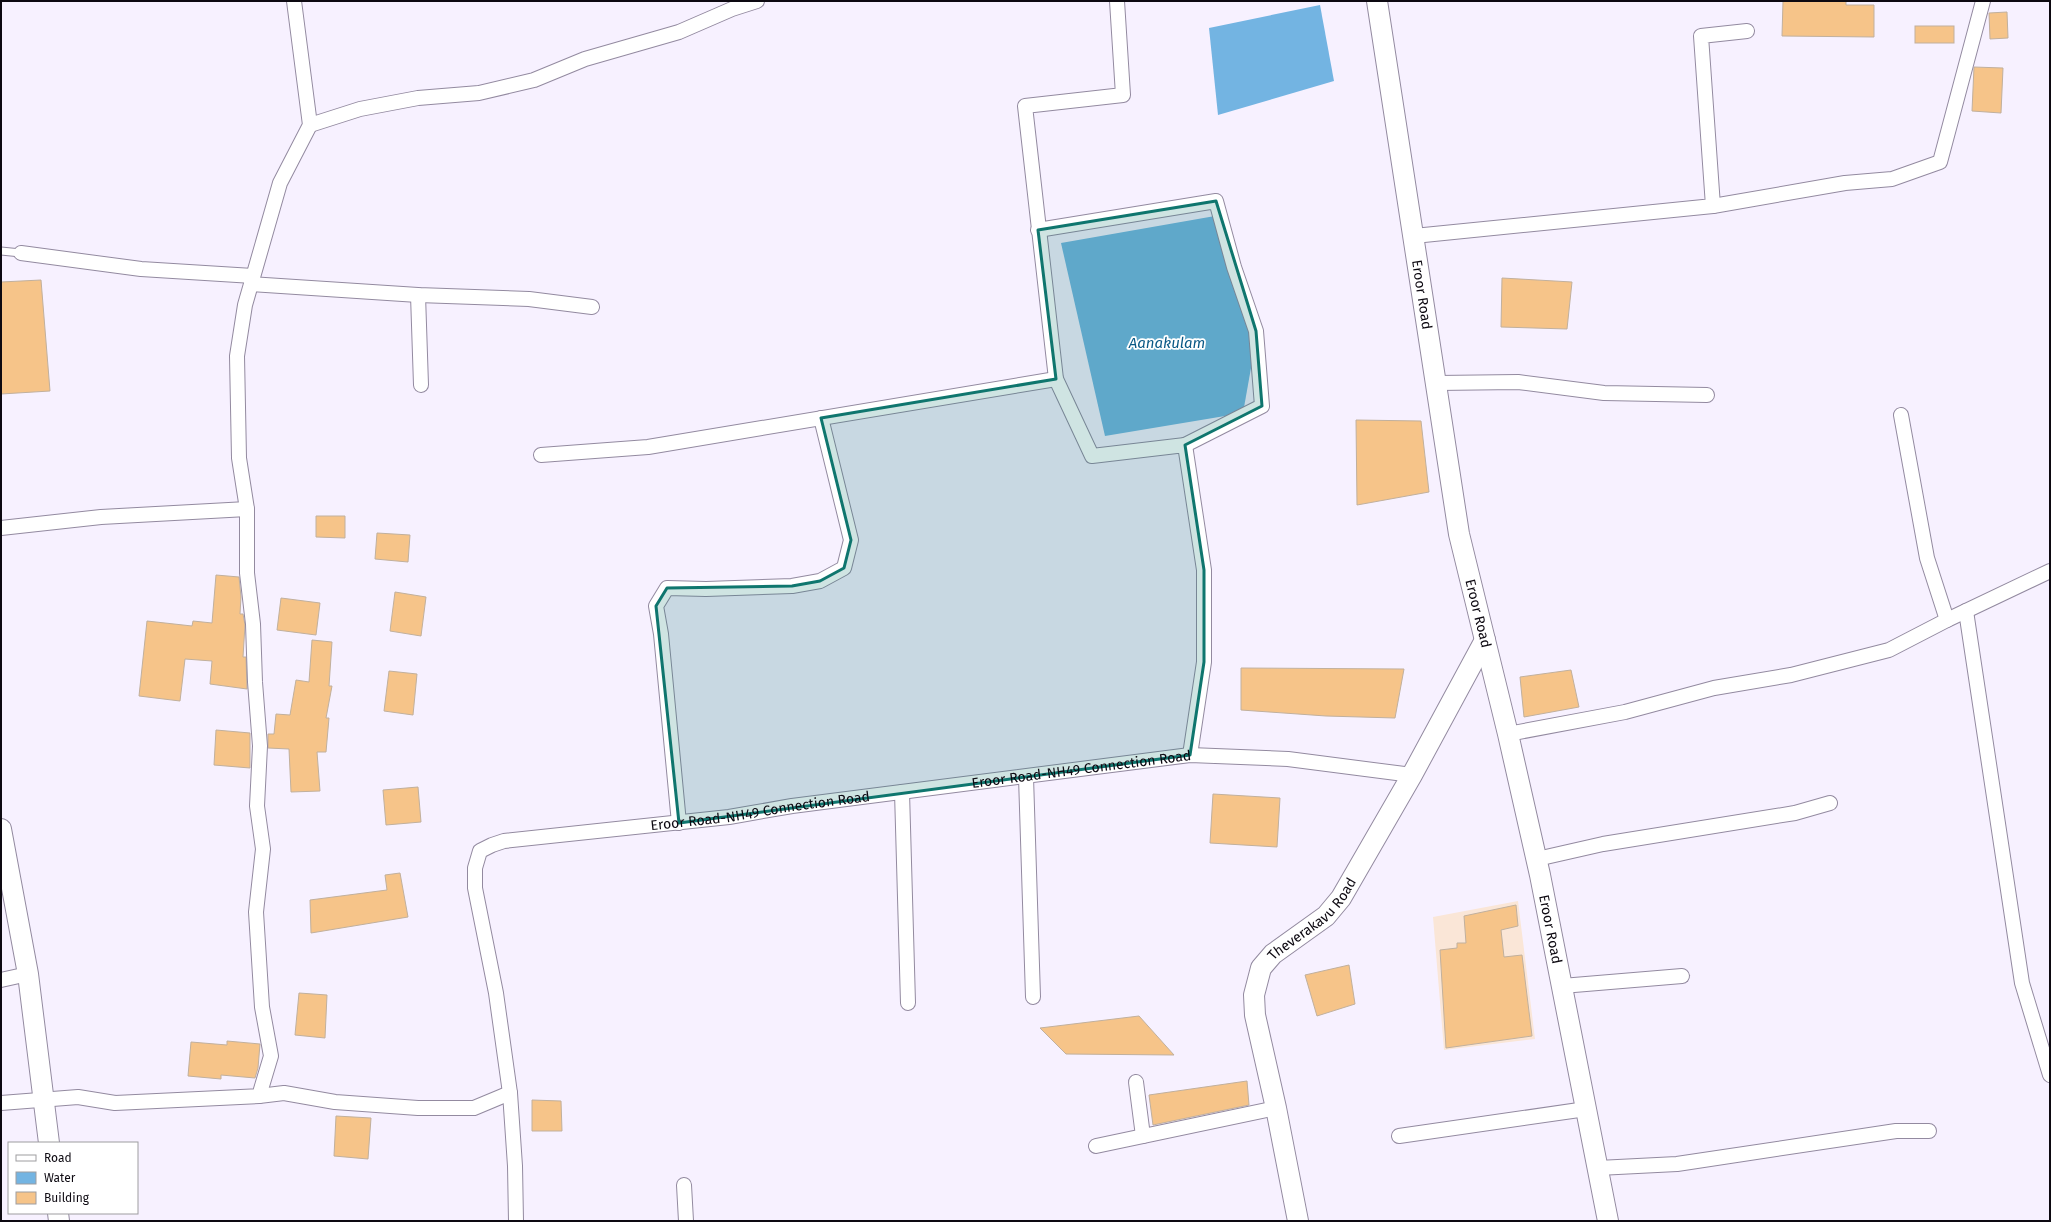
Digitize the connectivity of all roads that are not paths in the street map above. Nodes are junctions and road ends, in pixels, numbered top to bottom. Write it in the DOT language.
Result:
graph roads {
  1 [pos="294,1"];
  2 [pos="758,1"];
  3 [pos="1117,1"];
  4 [pos="1377,1"];
  5 [pos="1983,1"];
  6 [pos="1747,31"];
  7 [pos="310,125"];
  8 [pos="1713,206"];
  9 [pos="1038,230"];
  10 [pos="1414,236"];
  11 [pos="1,251"];
  12 [pos="21,253"];
  13 [pos="252,280"];
  14 [pos="418,294"];
  15 [pos="592,307"];
  16 [pos="1056,379"];
  17 [pos="1437,383"];
  18 [pos="421,385"];
  19 [pos="1707,395"];
  20 [pos="1901,415"];
  21 [pos="821,418"];
  22 [pos="1185,445"];
  23 [pos="541,455"];
  24 [pos="247,509"];
  25 [pos="1,528"];
  26 [pos="2050,571"];
  27 [pos="1966,611"];
  28 [pos="1947,620"];
  29 [pos="1485,640"];
  30 [pos="1508,734"];
  31 [pos="1190,755"];
  32 [pos="1412,775"];
  33 [pos="1026,777"];
  34 [pos="902,792"];
  35 [pos="1830,803"];
  36 [pos="679,823"];
  37 [pos="1,829"];
  38 [pos="1537,859"];
  39 [pos="28,974"];
  40 [pos="1682,976"];
  41 [pos="1,980"];
  42 [pos="1562,986"];
  43 [pos="1032,997"];
  44 [pos="908,1003"];
  45 [pos="2050,1075"];
  46 [pos="1136,1082"];
  47 [pos="510,1093"];
  48 [pos="259,1096"];
  49 [pos="44,1100"];
  50 [pos="1,1103"];
  51 [pos="1276,1108"];
  52 [pos="1586,1109"];
  53 [pos="1929,1131"];
  54 [pos="1143,1136"];
  55 [pos="1399,1136"];
  56 [pos="49,1142"];
  57 [pos="1096,1146"];
  58 [pos="1598,1168"];
  59 [pos="684,1186"];
  60 [pos="516,1221"];
  61 [pos="686,1221"];
  62 [pos="1298,1221"];
  63 [pos="1608,1221"];
  1 -- 7 [label="street"];
  2 -- 7 [label="street"];
  3 -- 9 [label="street"];
  4 -- 10 [label="main road, Eroor Road"];
  5 -- 8 [label="street"];
  6 -- 8 [label="street"];
  7 -- 13 [label="street"];
  8 -- 10 [label="street"];
  9 -- 16 [label="street"];
  9 -- 22 [label="street"];
  10 -- 17 [label="main road, Eroor Road"];
  11 -- 12 [label="lane"];
  12 -- 13 [label="street"];
  13 -- 14 [label="street"];
  13 -- 24 [label="street"];
  14 -- 15 [label="street"];
  14 -- 18 [label="street"];
  16 -- 21 [label="street"];
  16 -- 22 [label="street"];
  17 -- 19 [label="street"];
  17 -- 29 [label="main road, Eroor Road"];
  20 -- 28 [label="street"];
  21 -- 23 [label="street"];
  21 -- 36 [label="street"];
  22 -- 31 [label="street"];
  24 -- 25 [label="street"];
  24 -- 48 [label="street"];
  26 -- 27 [label="street"];
  27 -- 28 [label="street"];
  27 -- 45 [label="street"];
  28 -- 30 [label="street"];
  29 -- 30 [label="main road, Eroor Road"];
  29 -- 32 [label="main road, Theverakavu Road"];
  30 -- 38 [label="main road, Eroor Road"];
  31 -- 32 [label="street, Eroor Road-NH49 Connection Road"];
  31 -- 33 [label="street, Eroor Road-NH49 Connection Road"];
  32 -- 51 [label="main road, Theverakavu Road"];
  33 -- 34 [label="street, Eroor Road-NH49 Connection Road"];
  33 -- 43 [label="street"];
  34 -- 36 [label="street, Eroor Road-NH49 Connection Road"];
  34 -- 44 [label="street"];
  35 -- 38 [label="street"];
  36 -- 47 [label="street, Eroor Road-NH49 Connection Road"];
  37 -- 39 [label="main road"];
  38 -- 42 [label="main road, Eroor Road"];
  39 -- 41 [label="street"];
  39 -- 49 [label="main road"];
  40 -- 42 [label="street"];
  42 -- 52 [label="main road, Eroor Road"];
  46 -- 54 [label="street"];
  47 -- 48 [label="street"];
  47 -- 60 [label="street, Eroor Road-NH49 Connection Road"];
  48 -- 49 [label="street"];
  49 -- 50 [label="street"];
  49 -- 56 [label="main road"];
  51 -- 54 [label="street"];
  51 -- 62 [label="main road, Theverakavu Road"];
  52 -- 55 [label="street"];
  52 -- 58 [label="main road, Eroor Road"];
  53 -- 58 [label="street"];
  54 -- 57 [label="street"];
  58 -- 63 [label="main road, Eroor Road"];
  59 -- 61 [label="street"];
}
